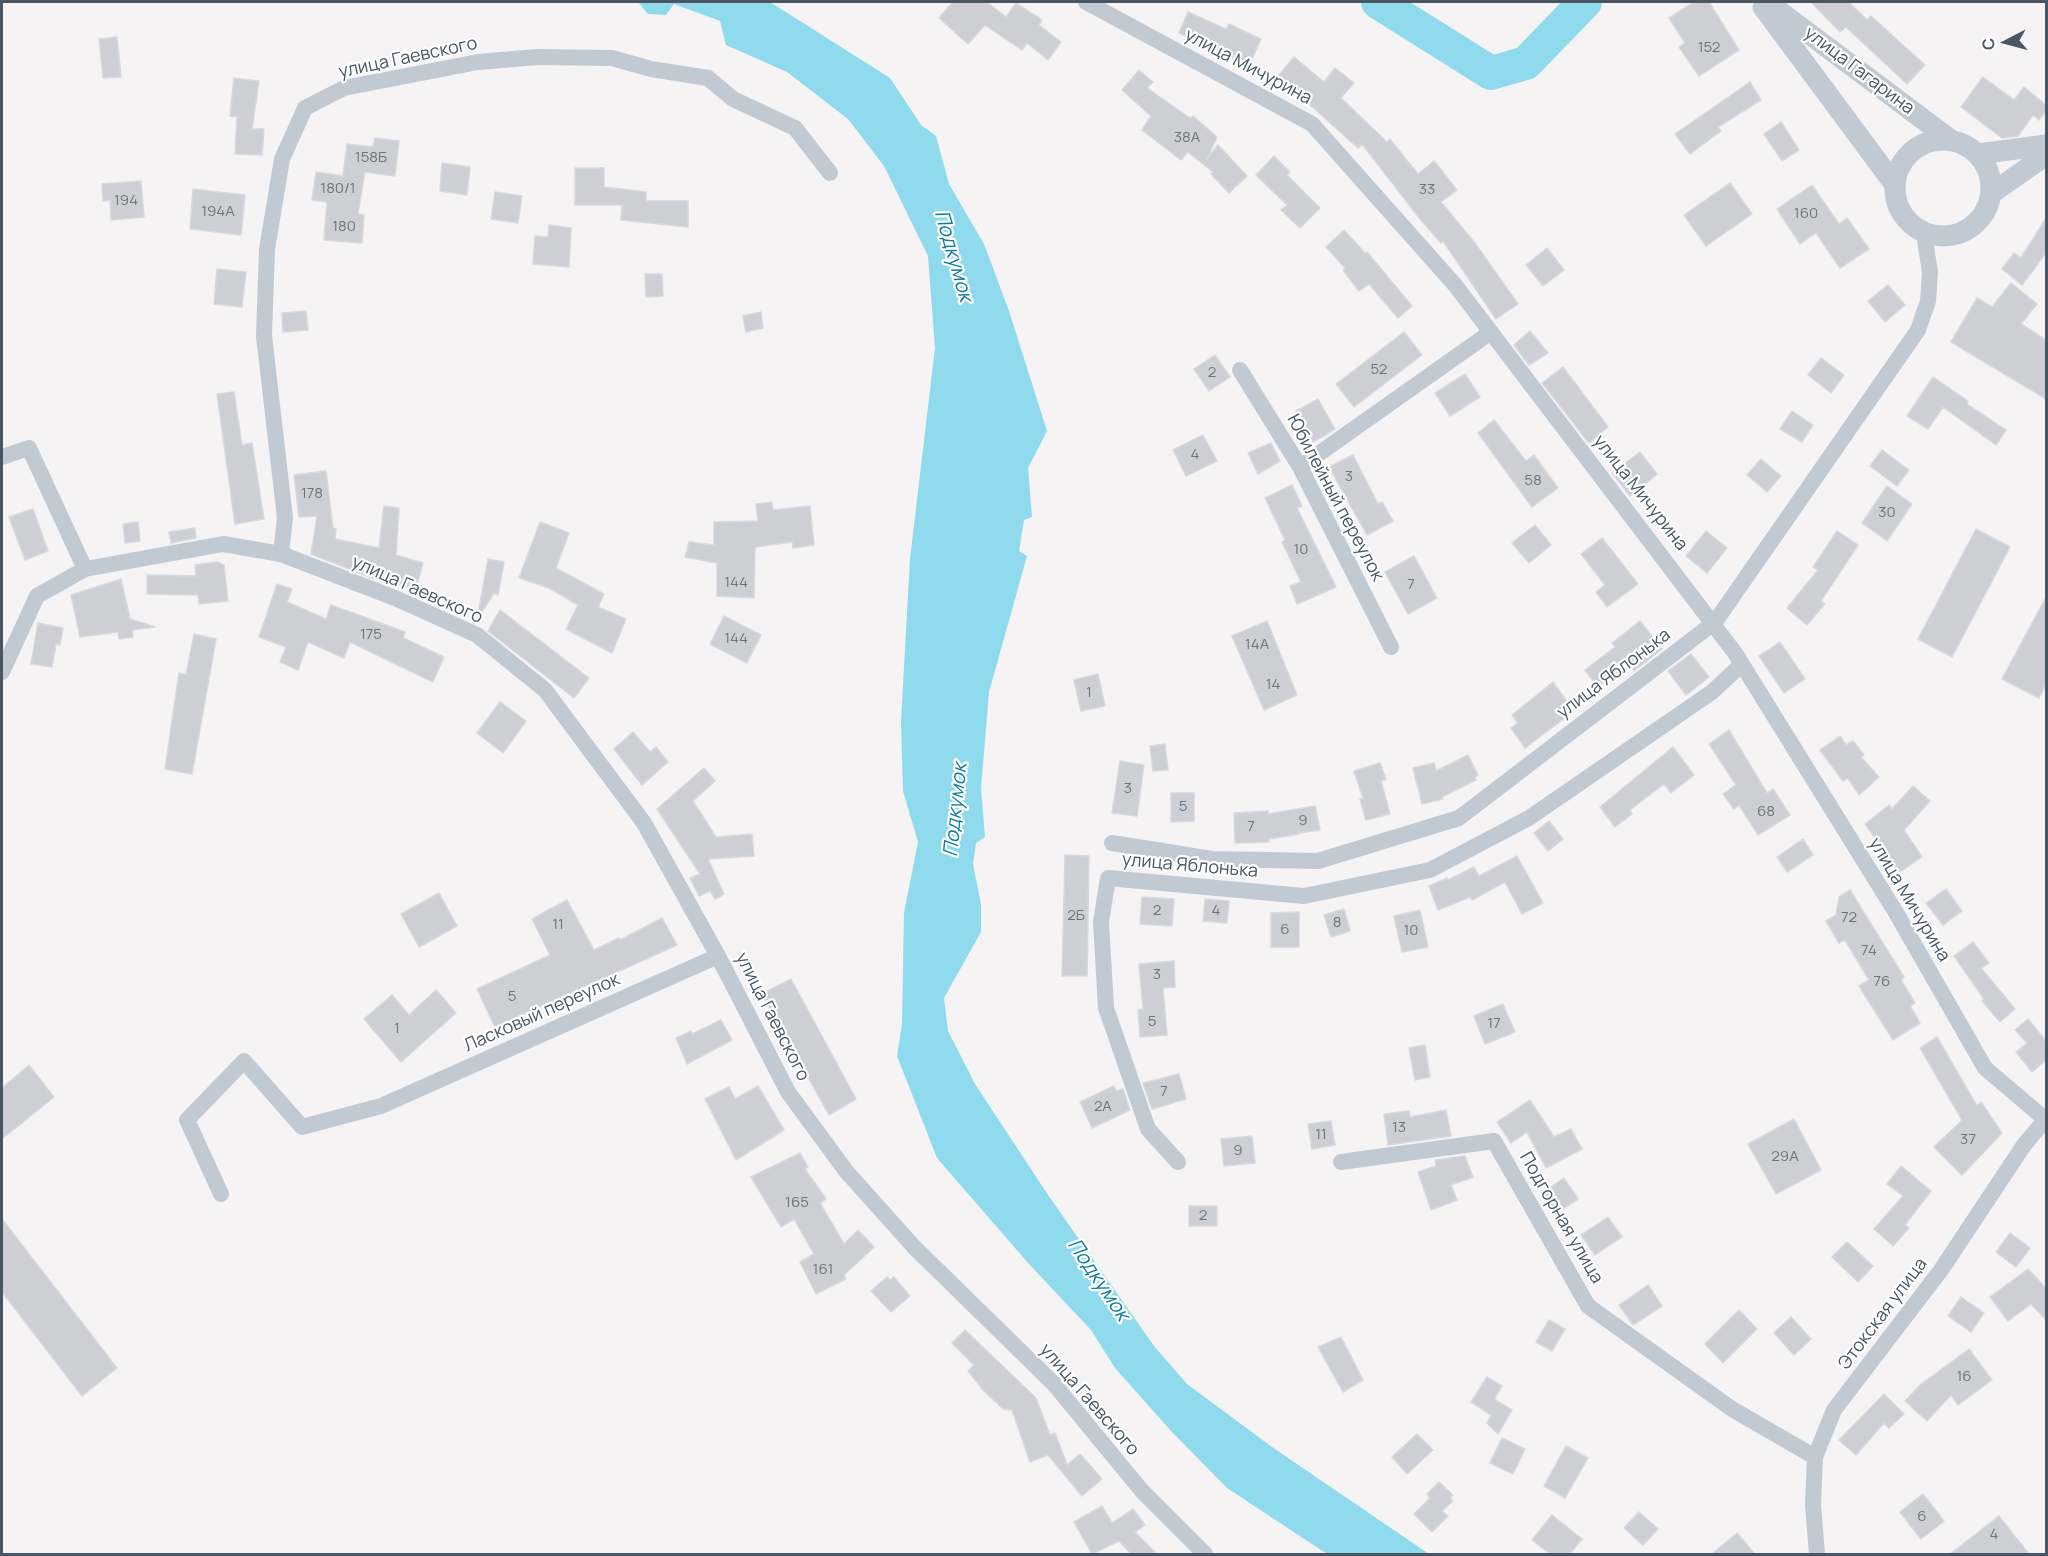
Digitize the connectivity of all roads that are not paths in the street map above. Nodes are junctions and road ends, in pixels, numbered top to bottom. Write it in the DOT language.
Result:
graph roads {
  1 [pos="1086,2"];
  2 [pos="1759,2"];
  3 [pos="1767,2"];
  4 [pos="1952,141"];
  5 [pos="2046,146"];
  6 [pos="1978,154"];
  7 [pos="2046,155"];
  8 [pos="830,173"];
  9 [pos="1894,185"];
  10 [pos="1992,193"];
  11 [pos="1924,234"];
  12 [pos="1491,332"];
  13 [pos="1240,370"];
  14 [pos="2,457"];
  15 [pos="1300,467"];
  16 [pos="281,554"];
  17 [pos="85,569"];
  18 [pos="1715,622"];
  19 [pos="1391,648"];
  20 [pos="1742,664"];
  21 [pos="2,672"];
  22 [pos="1112,843"];
  23 [pos="718,956"];
  24 [pos="2046,1119"];
  25 [pos="1178,1162"];
  26 [pos="1341,1162"];
  27 [pos="221,1194"];
  28 [pos="1815,1457"];
  29 [pos="1205,1554"];
  30 [pos="1817,1554"];
  1 -- 12 [label="street, улица Мичурина"];
  2 -- 9 [label="street, улица Гагарина"];
  3 -- 4 [label="street, улица Гагарина"];
  4 -- 6 [label="street, улица Гагарина"];
  4 -- 9 [label="street"];
  5 -- 6 [label="street"];
  6 -- 10 [label="street"];
  7 -- 10 [label="street"];
  8 -- 16 [label="street, улица Гаевского"];
  9 -- 11 [label="street, улица Гагарина"];
  10 -- 11 [label="street"];
  11 -- 18 [label="street, улица Яблонька"];
  12 -- 15 [label="street"];
  12 -- 18 [label="street, улица Мичурина"];
  13 -- 15 [label="street, Юбилейный переулок"];
  14 -- 17 [label="street"];
  15 -- 19 [label="street, Юбилейный переулок"];
  16 -- 17 [label="street, улица Гаевского"];
  16 -- 23 [label="street, улица Гаевского"];
  17 -- 21 [label="street, улица Гаевского"];
  18 -- 20 [label="street, улица Мичурина"];
  18 -- 22 [label="street, улица Яблонька"];
  20 -- 24 [label="street, улица Мичурина"];
  20 -- 25 [label="street, улица Яблонька"];
  23 -- 27 [label="street, Ласковый переулок"];
  23 -- 29 [label="street, улица Гаевского"];
  24 -- 28 [label="street, Этокская улица"];
  26 -- 28 [label="street, Подгорная улица"];
  28 -- 30 [label="street, Этокская улица"];
}
